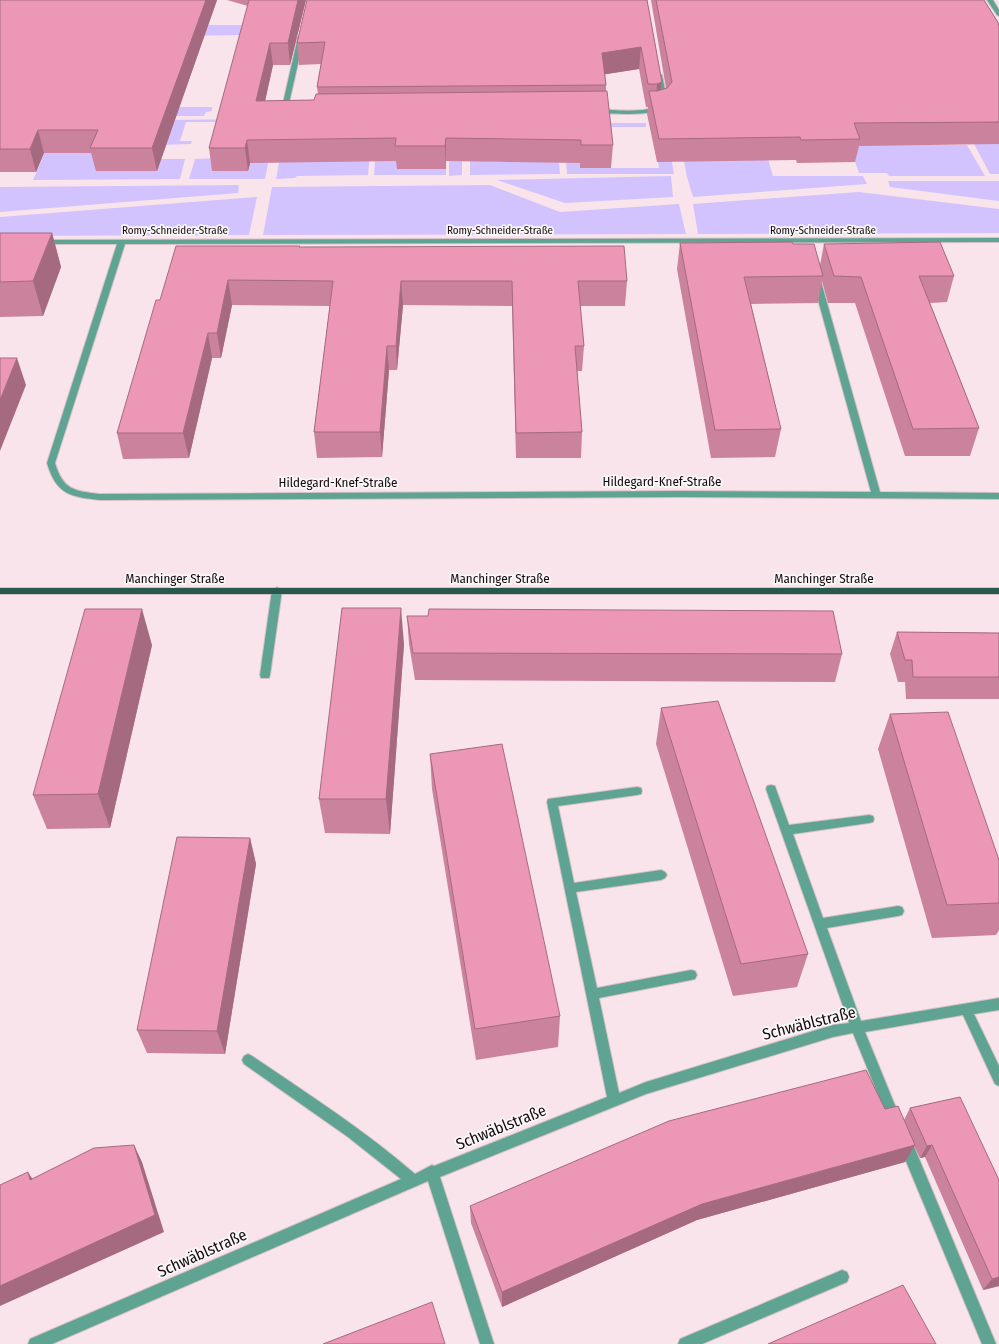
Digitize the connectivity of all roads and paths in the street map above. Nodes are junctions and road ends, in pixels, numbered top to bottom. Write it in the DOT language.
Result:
graph roads {
  1 [pos="990,0"];
  2 [pos="999,14"];
  3 [pos="302,30"];
  4 [pos="659,70"];
  5 [pos="592,111"];
  6 [pos="298,112"];
  7 [pos="999,240"];
  8 [pos="122,241"];
  9 [pos="31,242"];
  10 [pos="815,272"];
  11 [pos="876,495"];
  12 [pos="999,496"];
  13 [pos="277,590"];
  14 [pos="0,591"];
  15 [pos="999,591"];
  16 [pos="265,675"];
  17 [pos="771,789"];
  18 [pos="637,791"];
  19 [pos="869,819"];
  20 [pos="786,830"];
  21 [pos="661,875"];
  22 [pos="570,888"];
  23 [pos="898,910"];
  24 [pos="819,924"];
  25 [pos="691,975"];
  26 [pos="592,994"];
  27 [pos="999,1004"];
  28 [pos="966,1009"];
  29 [pos="857,1028"];
  30 [pos="248,1060"];
  31 [pos="999,1080"];
  32 [pos="614,1100"];
  33 [pos="432,1172"];
  34 [pos="412,1180"];
  35 [pos="842,1277"];
  36 [pos="35,1344"];
  37 [pos="487,1344"];
  38 [pos="684,1344"];
  39 [pos="989,1344"];
  1 -- 2 [label="street"];
  3 -- 6 [label="street"];
  4 -- 5 [label="street"];
  7 -- 8 [label="street, Romy-Schneider-Straße"];
  8 -- 9 [label="street, Romy-Schneider-Straße"];
  8 -- 11 [label="street, Hildegard-Knef-Straße"];
  10 -- 11 [label="street"];
  11 -- 12 [label="street, Hildegard-Knef-Straße"];
  13 -- 14 [label="main road, Manchinger Straße"];
  13 -- 15 [label="main road, Manchinger Straße"];
  13 -- 16 [label="street"];
  17 -- 20 [label="street"];
  18 -- 22 [label="street"];
  19 -- 20 [label="street"];
  20 -- 24 [label="street"];
  21 -- 22 [label="street"];
  22 -- 26 [label="street"];
  23 -- 24 [label="street"];
  24 -- 29 [label="street"];
  25 -- 26 [label="street"];
  26 -- 32 [label="street"];
  27 -- 28 [label="street, Schwäblstraße"];
  28 -- 29 [label="street, Schwäblstraße"];
  28 -- 31 [label="street"];
  29 -- 32 [label="street, Schwäblstraße"];
  29 -- 39 [label="street"];
  30 -- 34 [label="street"];
  32 -- 33 [label="street, Schwäblstraße"];
  33 -- 34 [label="street, Schwäblstraße"];
  33 -- 37 [label="street"];
  34 -- 36 [label="street, Schwäblstraße"];
  35 -- 38 [label="street"];
}
